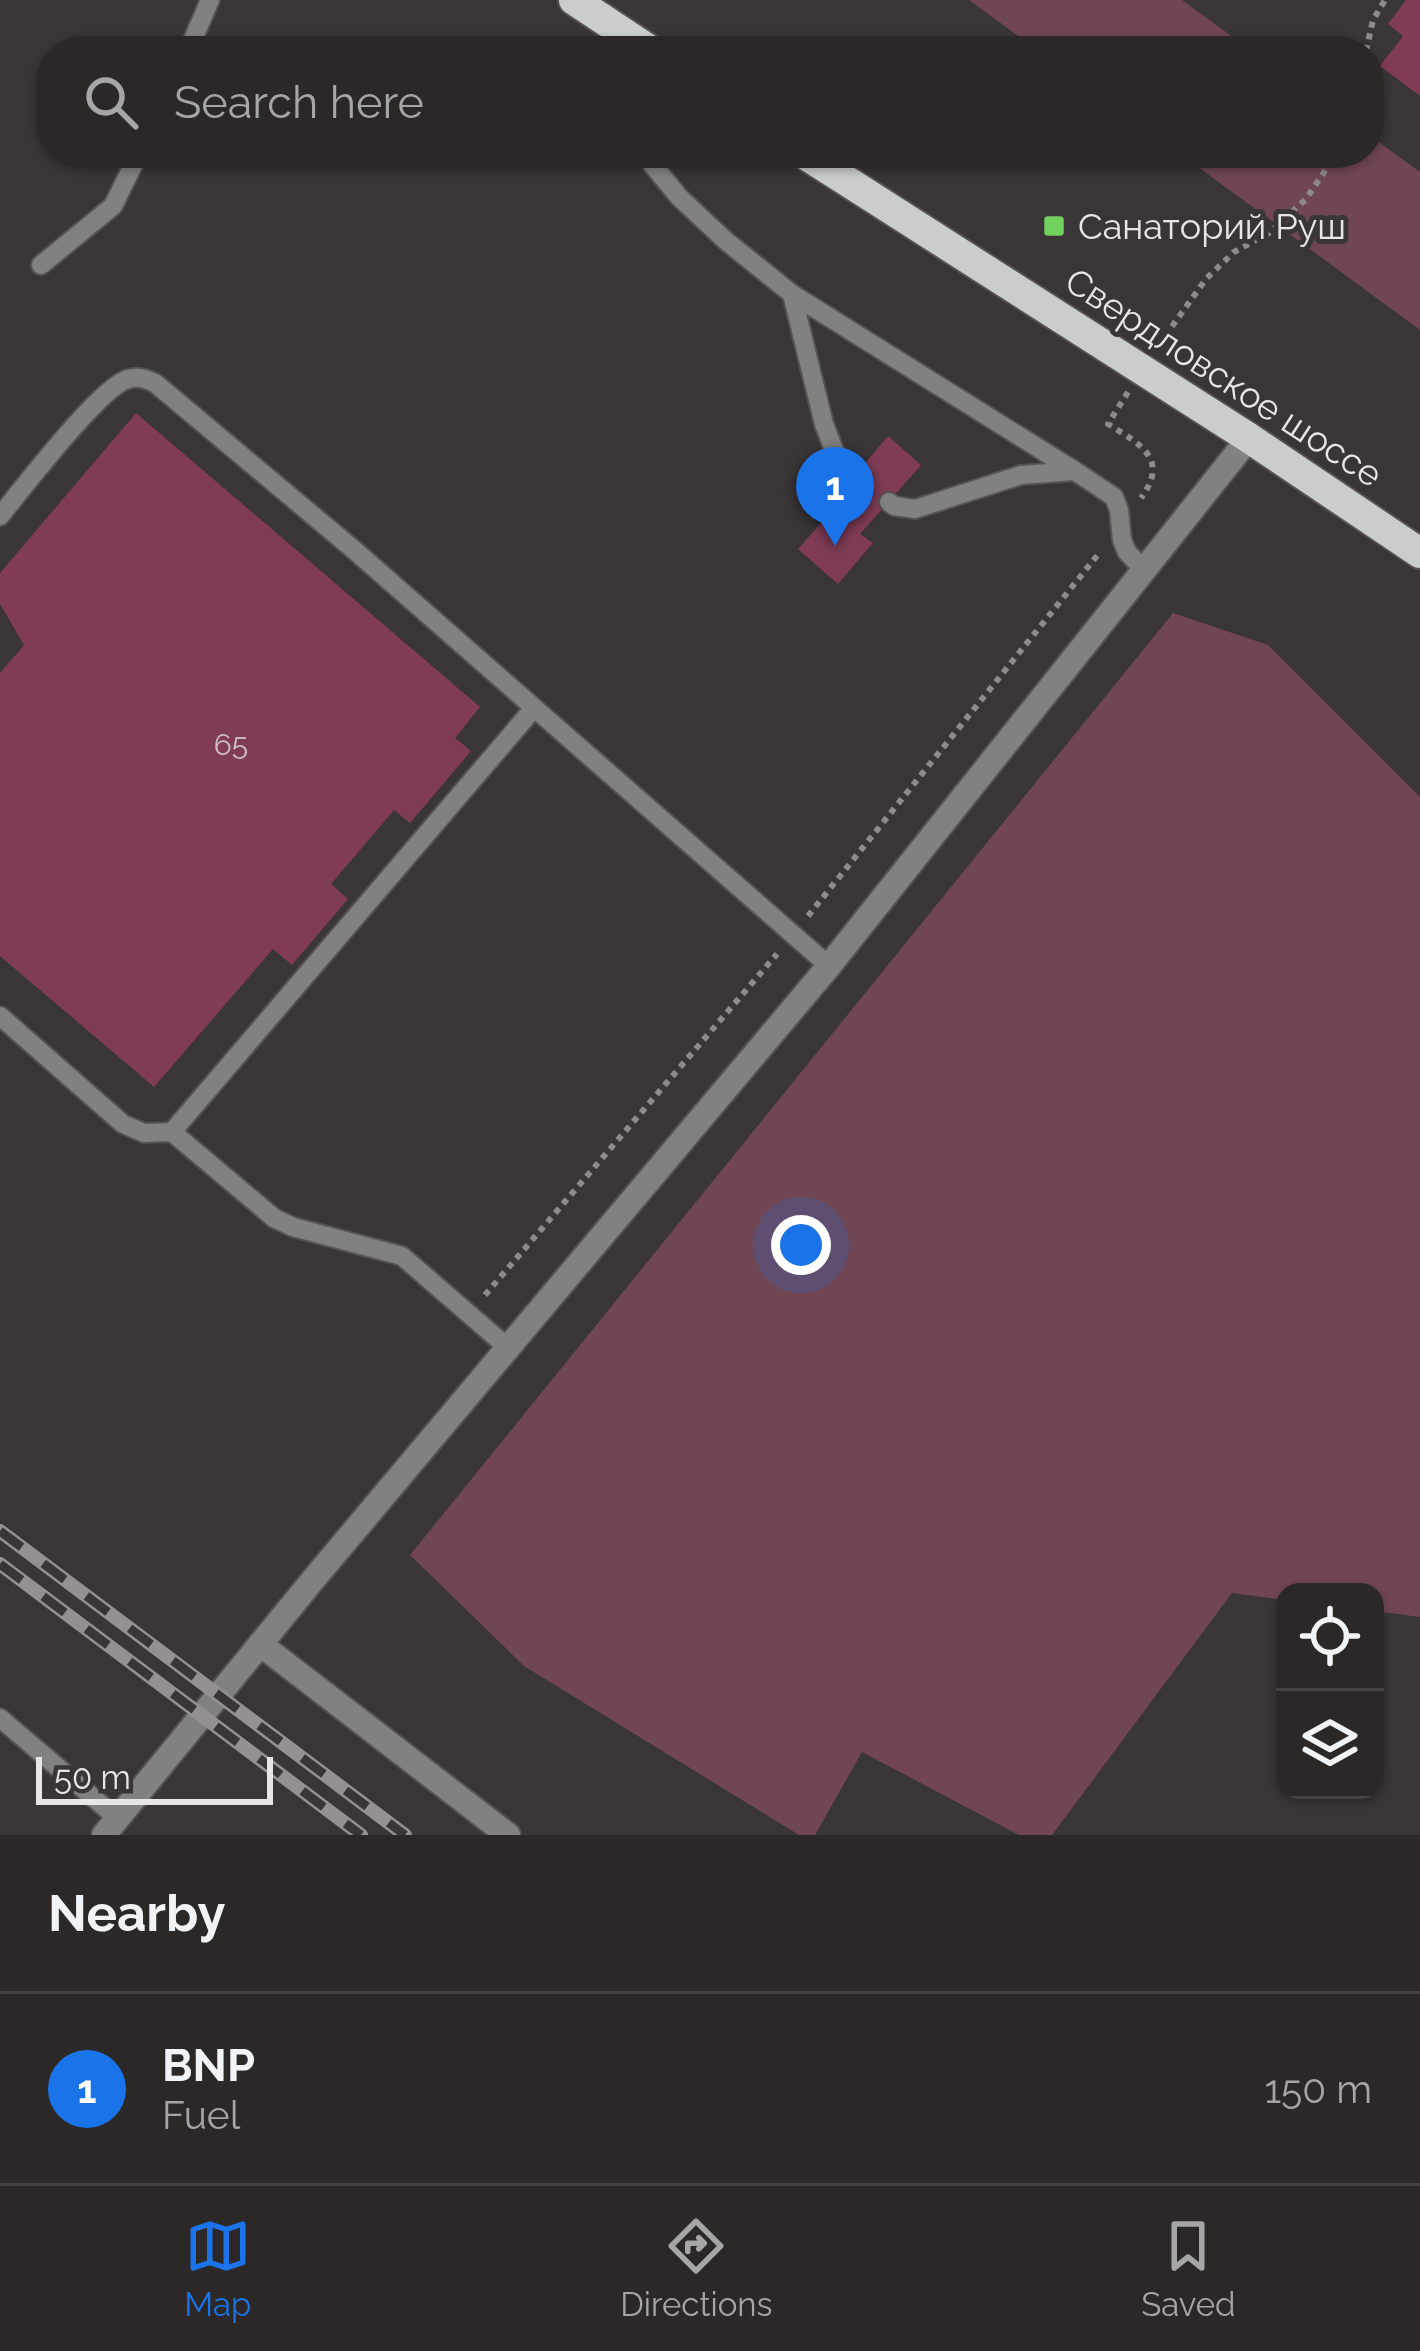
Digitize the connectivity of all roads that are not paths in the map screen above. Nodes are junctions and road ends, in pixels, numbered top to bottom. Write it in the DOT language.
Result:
graph roads {
  1 [pos="210,0"];
  2 [pos="574,0"];
  3 [pos="194,36"];
  4 [pos="622,36"];
  5 [pos="132,168"];
  6 [pos="655,168"];
  7 [pos="826,168"];
  8 [pos="41,266"];
  9 [pos="793,294"];
  10 [pos="1249,438"];
  11 [pos="1075,471"];
  12 [pos="855,475"];
  13 [pos="889,502"];
  14 [pos="0,516"];
  15 [pos="1420,553"];
  16 [pos="1145,572"];
  17 [pos="533,708"];
  18 [pos="829,966"];
  19 [pos="0,1016"];
  20 [pos="172,1132"];
  21 [pos="507,1347"];
  22 [pos="260,1644"];
  23 [pos="0,1718"];
  24 [pos="110,1826"];
  25 [pos="508,1835"];
  1 -- 3 [label="lane"];
  2 -- 4 [label="main road"];
  5 -- 8 [label="lane"];
  6 -- 9 [label="lane"];
  7 -- 10 [label="main road, Свердловское шоссе"];
  9 -- 11 [label="lane"];
  9 -- 12 [label="lane"];
  10 -- 15 [label="main road, Свердловское шоссе"];
  10 -- 16 [label="street"];
  11 -- 13 [label="lane"];
  11 -- 16 [label="lane"];
  14 -- 17 [label="lane"];
  16 -- 18 [label="street"];
  17 -- 18 [label="lane"];
  17 -- 20 [label="lane"];
  18 -- 21 [label="street"];
  19 -- 20 [label="lane"];
  20 -- 21 [label="lane"];
  21 -- 22 [label="street"];
  22 -- 24 [label="street"];
  22 -- 25 [label="street"];
  23 -- 24 [label="lane"];
}
